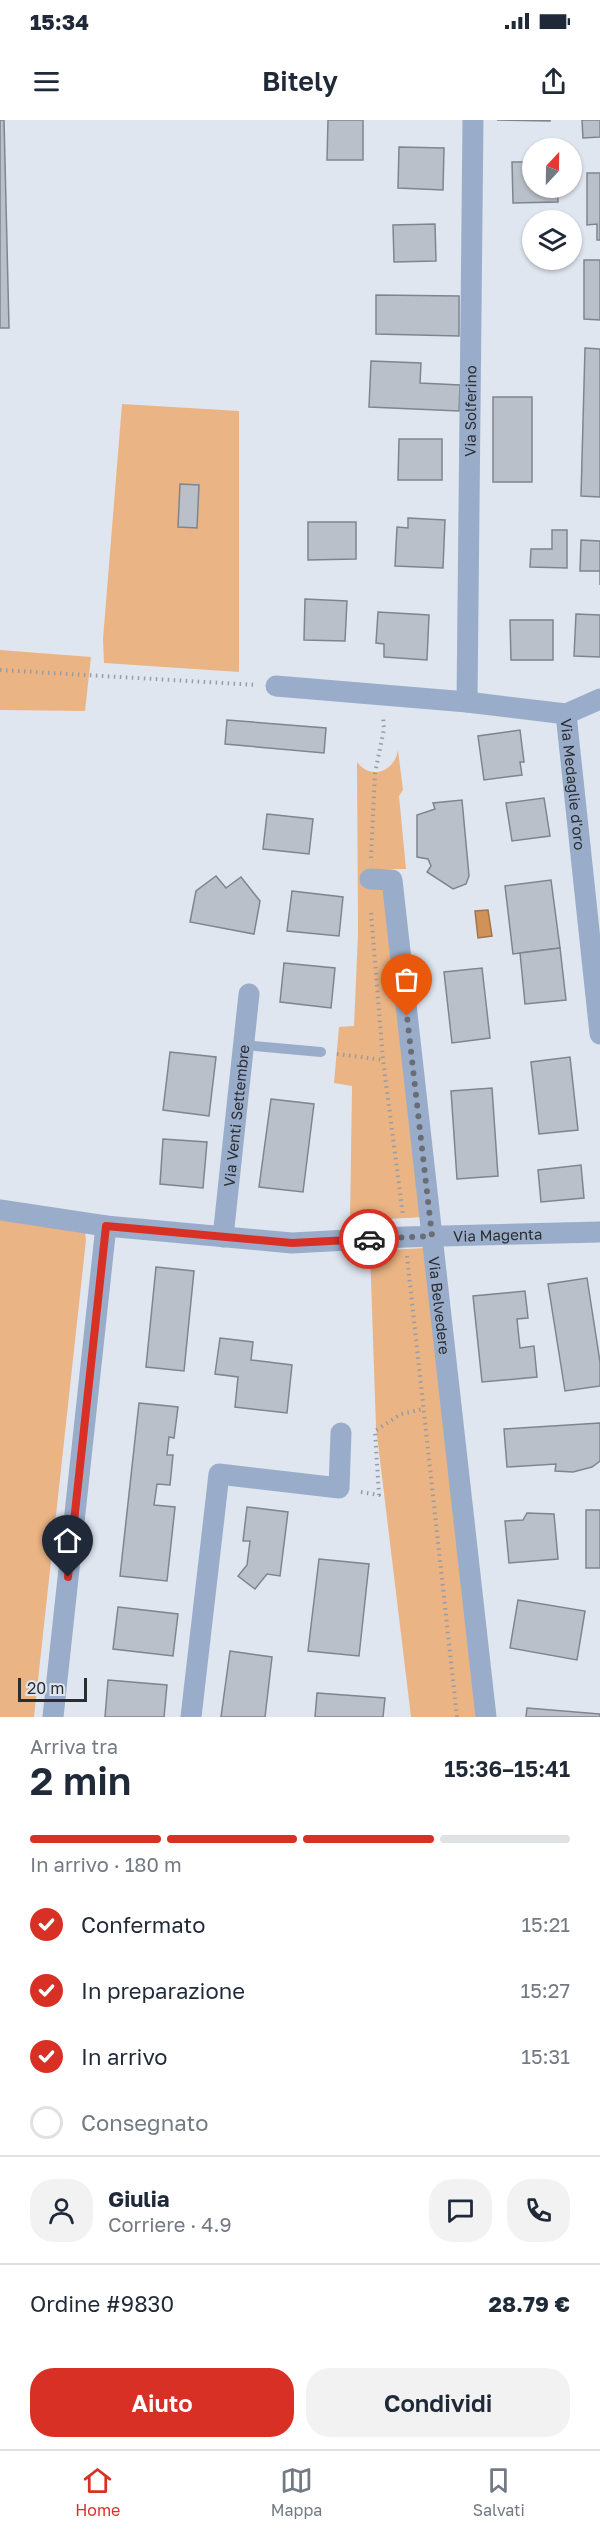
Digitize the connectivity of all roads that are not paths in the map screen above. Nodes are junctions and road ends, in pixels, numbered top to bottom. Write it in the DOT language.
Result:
graph roads {
  1 [pos="473,120"];
  2 [pos="276,686"];
  3 [pos="600,699"];
  4 [pos="467,702"];
  5 [pos="566,714"];
  6 [pos="370,879"];
  7 [pos="249,994"];
  8 [pos="600,1034"];
  9 [pos="244,1045"];
  10 [pos="321,1052"];
  11 [pos="0,1210"];
  12 [pos="106,1226"];
  13 [pos="600,1232"];
  14 [pos="432,1236"];
  15 [pos="223,1237"];
  16 [pos="341,1433"];
  17 [pos="53,1717"];
  18 [pos="191,1717"];
  19 [pos="486,1717"];
  1 -- 4 [label="street, Via Solferino"];
  2 -- 4 [label="street, Via Medaglie d'oro"];
  3 -- 5 [label="street"];
  4 -- 5 [label="street, Via Medaglie d'oro"];
  5 -- 8 [label="street, Via Medaglie d'oro"];
  6 -- 14 [label="street, Via Belvedere"];
  7 -- 9 [label="street, Via Venti Settembre"];
  9 -- 10 [label="lane"];
  9 -- 15 [label="street, Via Venti Settembre"];
  11 -- 12 [label="street, Via Magenta"];
  12 -- 15 [label="street, Via Magenta"];
  12 -- 17 [label="street"];
  13 -- 14 [label="street, Via Magenta"];
  14 -- 15 [label="street, Via Magenta"];
  14 -- 19 [label="street, Via Belvedere"];
  16 -- 18 [label="street"];
}
